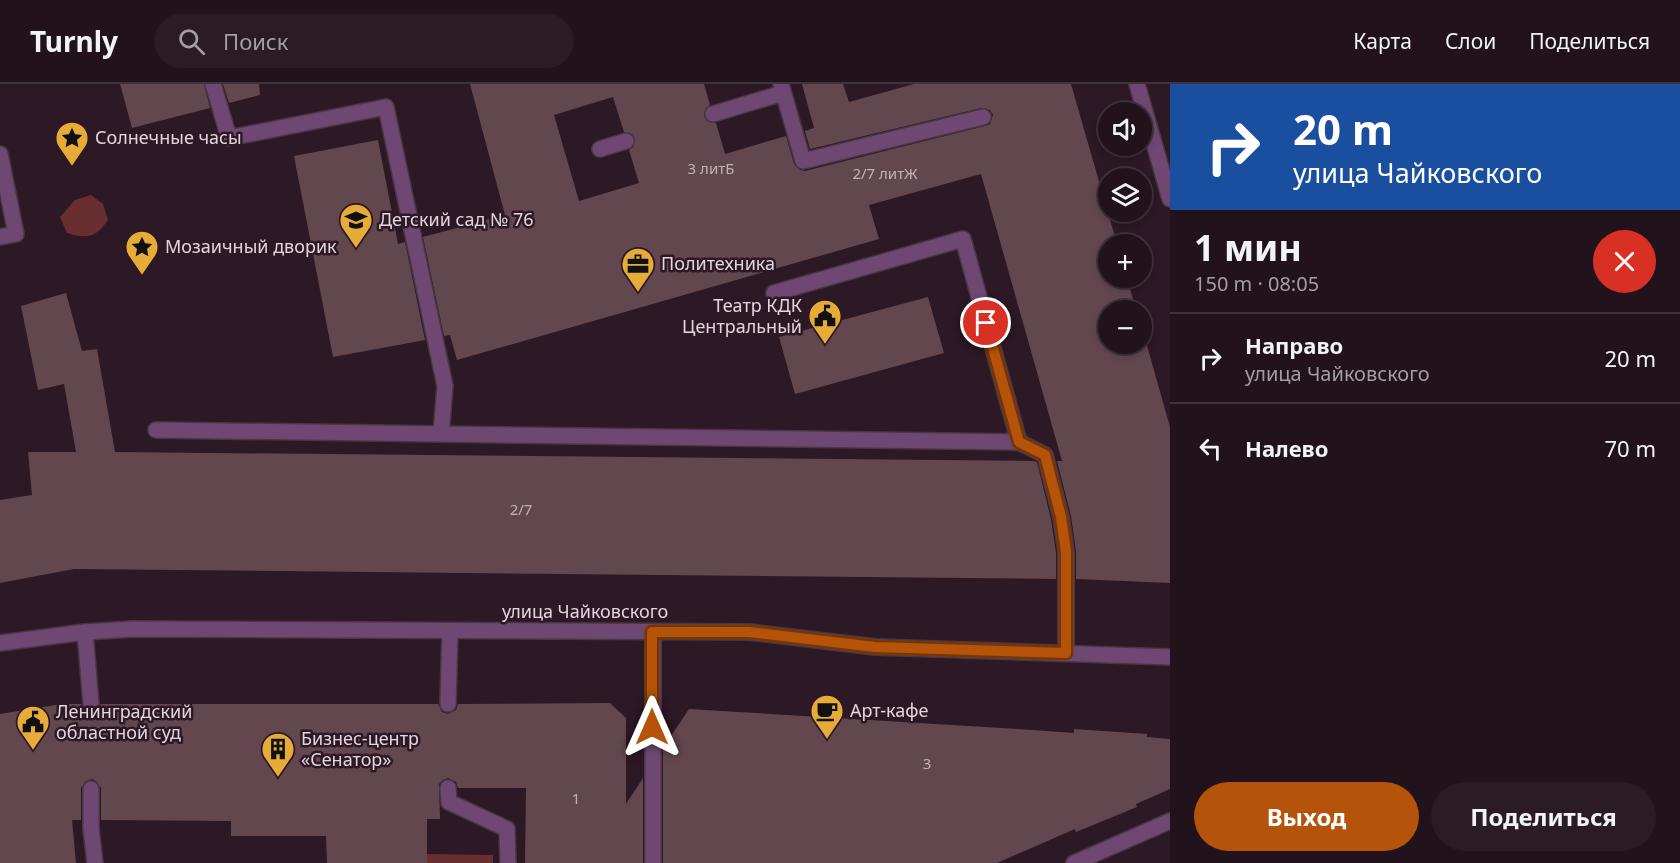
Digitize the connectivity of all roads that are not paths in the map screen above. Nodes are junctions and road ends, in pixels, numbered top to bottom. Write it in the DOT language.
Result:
graph roads {
  1 [pos="213,84"];
  2 [pos="1137,84"];
  3 [pos="782,88"];
  4 [pos="713,114"];
  5 [pos="983,117"];
  6 [pos="626,141"];
  7 [pos="600,149"];
  8 [pos="0,154"];
  9 [pos="1170,199"];
  10 [pos="0,237"];
  11 [pos="774,293"];
  12 [pos="156,430"];
  13 [pos="441,434"];
  14 [pos="1019,442"];
  15 [pos="450,631"];
  16 [pos="85,632"];
  17 [pos="652,632"];
  18 [pos="0,643"];
  19 [pos="1066,653"];
  20 [pos="1170,657"];
  21 [pos="91,704"];
  22 [pos="448,704"];
  23 [pos="448,788"];
  24 [pos="91,789"];
  25 [pos="1170,821"];
  26 [pos="94,863"];
  27 [pos="508,863"];
  28 [pos="652,863"];
  29 [pos="1074,863"];
  1 -- 13 [label="street"];
  2 -- 9 [label="street"];
  3 -- 4 [label="street"];
  3 -- 5 [label="street"];
  6 -- 7 [label="street"];
  8 -- 10 [label="street"];
  11 -- 14 [label="street"];
  12 -- 13 [label="street"];
  13 -- 14 [label="street"];
  14 -- 19 [label="street"];
  15 -- 16 [label="street, улица Чайковского"];
  15 -- 17 [label="street, улица Чайковского"];
  15 -- 22 [label="street"];
  16 -- 18 [label="street, улица Чайковского"];
  16 -- 21 [label="street"];
  17 -- 19 [label="street, улица Чайковского"];
  17 -- 28 [label="street"];
  19 -- 20 [label="street, улица Чайковского"];
  23 -- 27 [label="street"];
  24 -- 26 [label="street"];
  25 -- 29 [label="street"];
}
